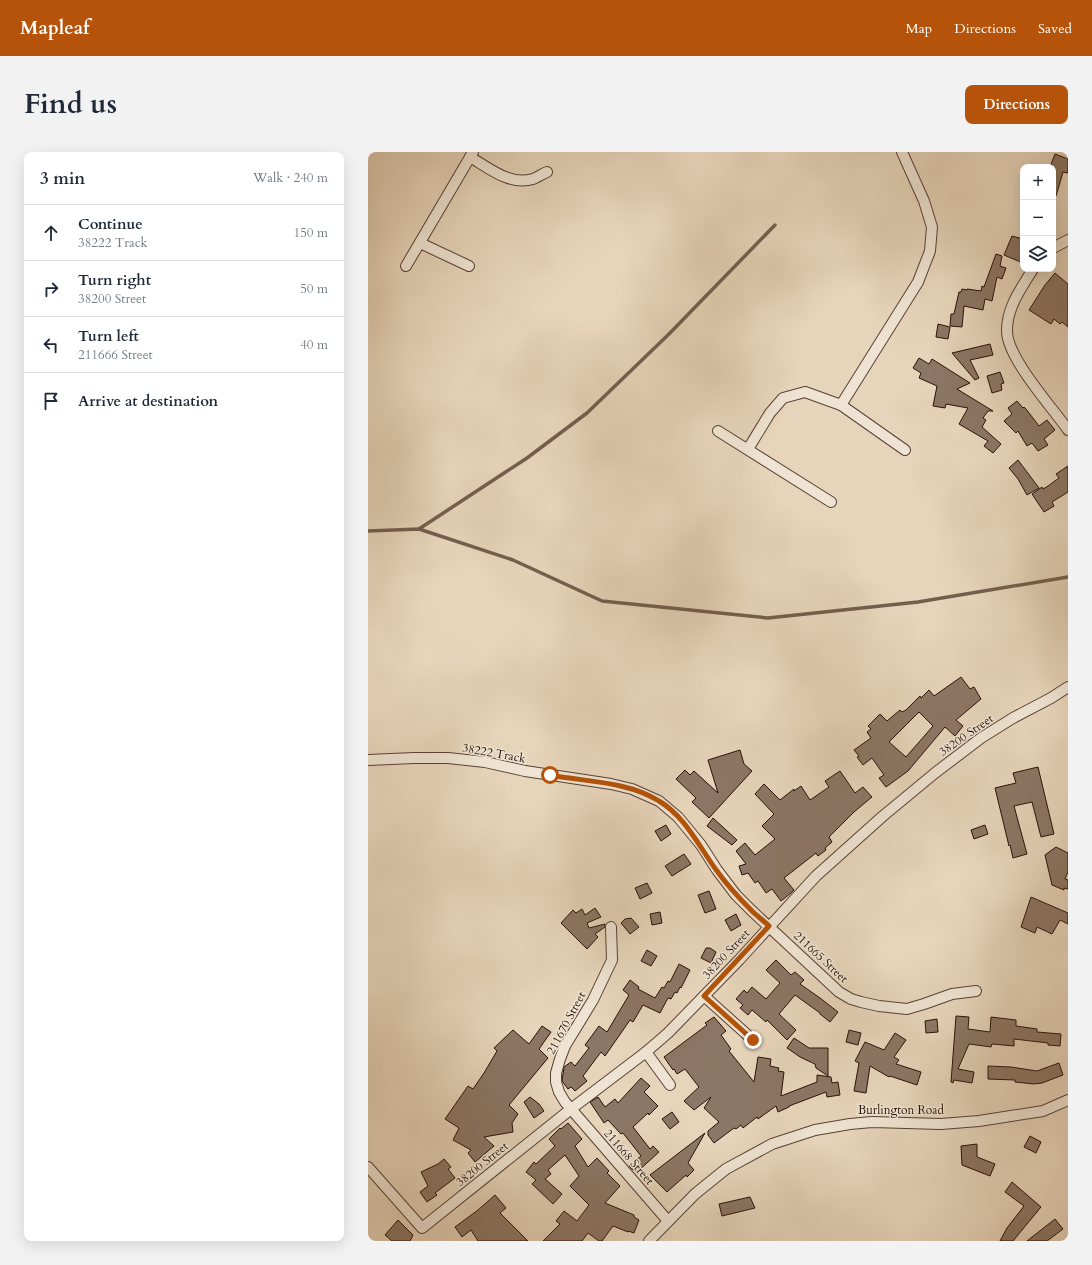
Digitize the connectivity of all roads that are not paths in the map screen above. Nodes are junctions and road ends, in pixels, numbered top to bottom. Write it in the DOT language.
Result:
graph roads {
  1 [pos="902,152"];
  2 [pos="471,154"];
  3 [pos="547,172"];
  4 [pos="1068,240"];
  5 [pos="420,242"];
  6 [pos="1056,246"];
  7 [pos="406,266"];
  8 [pos="470,266"];
  9 [pos="1031,272"];
  10 [pos="841,405"];
  11 [pos="1068,430"];
  12 [pos="718,431"];
  13 [pos="748,449"];
  14 [pos="905,450"];
  15 [pos="831,502"];
  16 [pos="1068,687"];
  17 [pos="368,760"];
  18 [pos="769,926"];
  19 [pos="612,927"];
  20 [pos="976,991"];
  21 [pos="704,996"];
  22 [pos="753,1040"];
  23 [pos="646,1052"];
  24 [pos="670,1085"];
  25 [pos="1068,1100"];
  26 [pos="571,1109"];
  27 [pos="368,1167"];
  28 [pos="668,1221"];
  29 [pos="649,1241"];
  1 -- 10 [label="street"];
  2 -- 3 [label="street"];
  2 -- 5 [label="street"];
  4 -- 6 [label="street"];
  5 -- 7 [label="street"];
  5 -- 8 [label="street"];
  9 -- 11 [label="street"];
  10 -- 13 [label="street"];
  10 -- 14 [label="street"];
  12 -- 13 [label="street"];
  13 -- 15 [label="street"];
  16 -- 18 [label="street, 38200 Street"];
  17 -- 18 [label="street, 38222 Track"];
  18 -- 20 [label="street, 211665 Street"];
  18 -- 21 [label="street, 38200 Street"];
  19 -- 26 [label="street, 211670 Street"];
  21 -- 22 [label="street"];
  21 -- 23 [label="street, 38200 Street"];
  23 -- 24 [label="street"];
  23 -- 26 [label="street, 38200 Street"];
  25 -- 28 [label="street, Burlington Road"];
  26 -- 27 [label="street, 38200 Street"];
  26 -- 28 [label="street, 211668 Street"];
  28 -- 29 [label="street, Burlington Road"];
}
